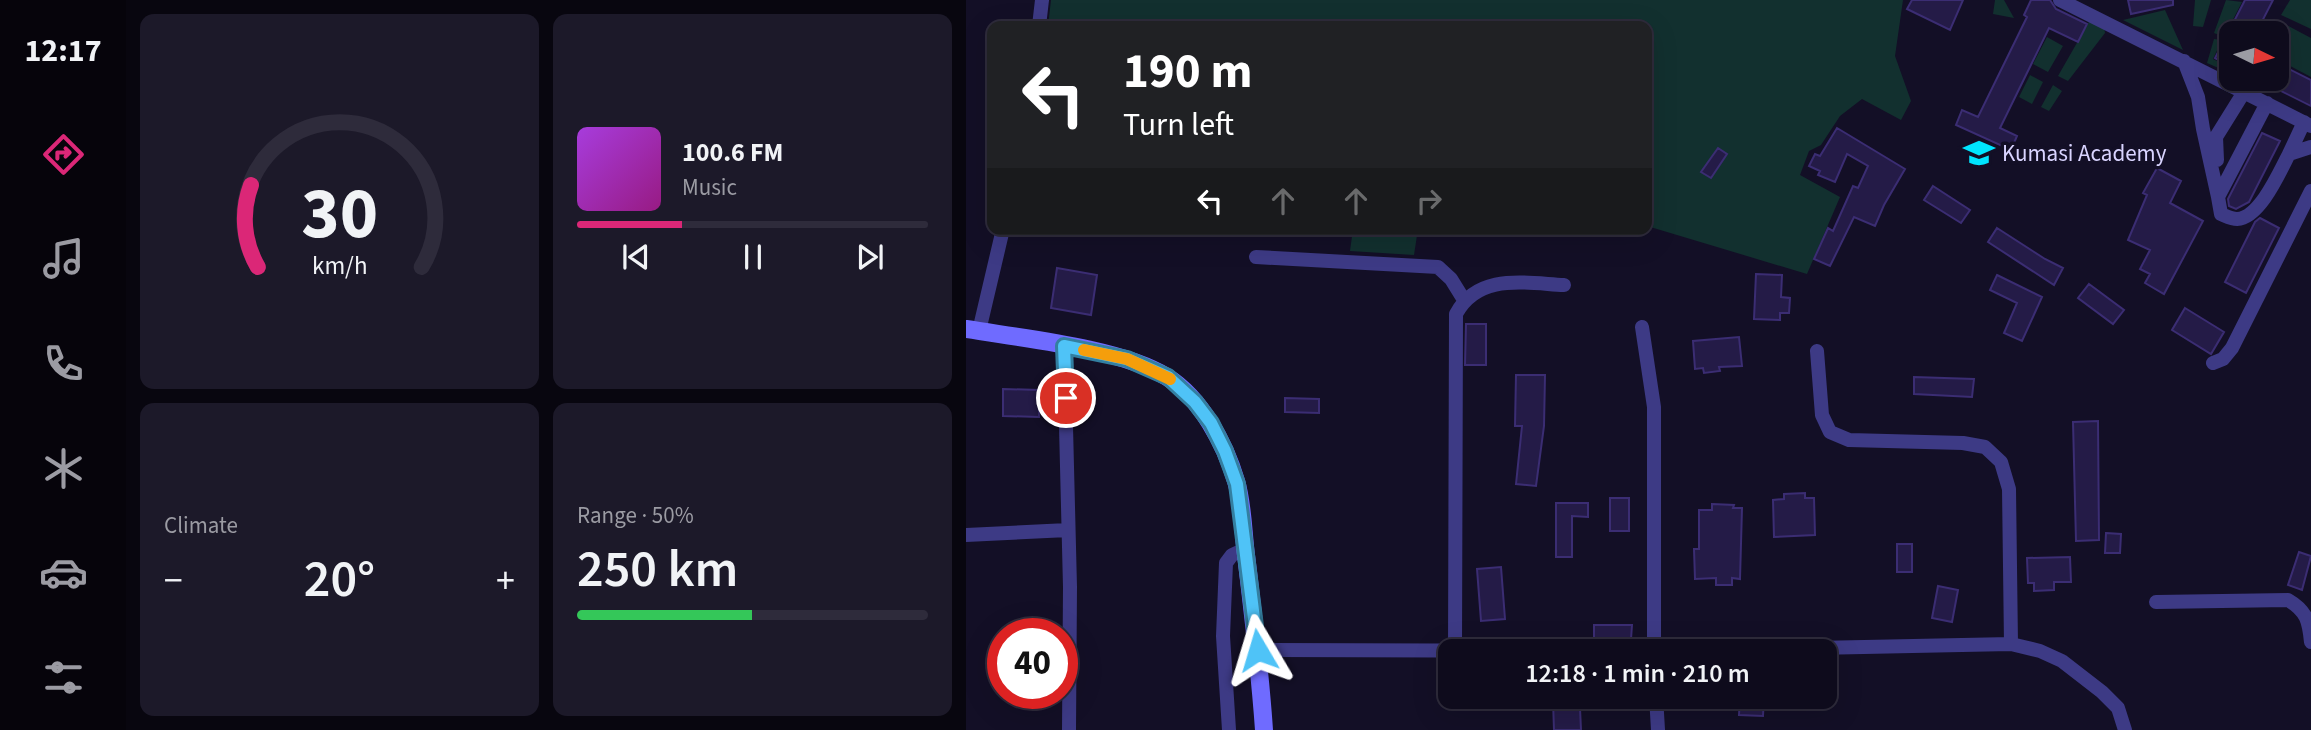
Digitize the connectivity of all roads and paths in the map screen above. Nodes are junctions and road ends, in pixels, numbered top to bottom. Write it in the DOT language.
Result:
graph roads {
  1 [pos="1042,0"];
  2 [pos="2060,0"];
  3 [pos="1040,21"];
  4 [pos="2184,61"];
  5 [pos="2244,92"];
  6 [pos="2267,103"];
  7 [pos="2307,124"];
  8 [pos="2311,147"];
  9 [pos="2289,153"];
  10 [pos="2311,191"];
  11 [pos="2218,197"];
  12 [pos="1001,235"];
  13 [pos="1256,257"];
  14 [pos="1564,285"];
  15 [pos="1464,300"];
  16 [pos="1642,327"];
  17 [pos="973,330"];
  18 [pos="1064,346"];
  19 [pos="1817,351"];
  20 [pos="2213,363"];
  21 [pos="1068,530"];
  22 [pos="966,535"];
  23 [pos="1245,549"];
  24 [pos="2156,602"];
  25 [pos="1455,639"];
  26 [pos="1654,639"];
  27 [pos="2311,642"];
  28 [pos="2011,644"];
  29 [pos="1837,648"];
  30 [pos="1258,650"];
  31 [pos="1438,651"];
  32 [pos="1657,709"];
  33 [pos="1069,730"];
  34 [pos="1229,730"];
  35 [pos="1264,730"];
  36 [pos="1658,730"];
  37 [pos="2125,730"];
  1 -- 3 [label="street"];
  2 -- 4 [label="street"];
  4 -- 5 [label="street"];
  4 -- 11 [label="street"];
  5 -- 6 [label="street"];
  5 -- 11 [label="street"];
  6 -- 7 [label="street"];
  6 -- 11 [label="street"];
  7 -- 9 [label="street"];
  8 -- 9 [label="street"];
  9 -- 11 [label="street"];
  10 -- 20 [label="street"];
  12 -- 17 [label="street"];
  13 -- 15 [label="street"];
  14 -- 15 [label="street"];
  15 -- 25 [label="street"];
  16 -- 26 [label="street"];
  17 -- 18 [label="street"];
  18 -- 21 [label="street"];
  18 -- 23 [label="street"];
  19 -- 28 [label="street"];
  21 -- 22 [label="street"];
  21 -- 33 [label="street"];
  23 -- 30 [label="street"];
  23 -- 34 [label="street"];
  24 -- 27 [label="street"];
  28 -- 29 [label="street"];
  28 -- 37 [label="street"];
  30 -- 31 [label="street"];
  30 -- 35 [label="street"];
  32 -- 36 [label="street"];
}
